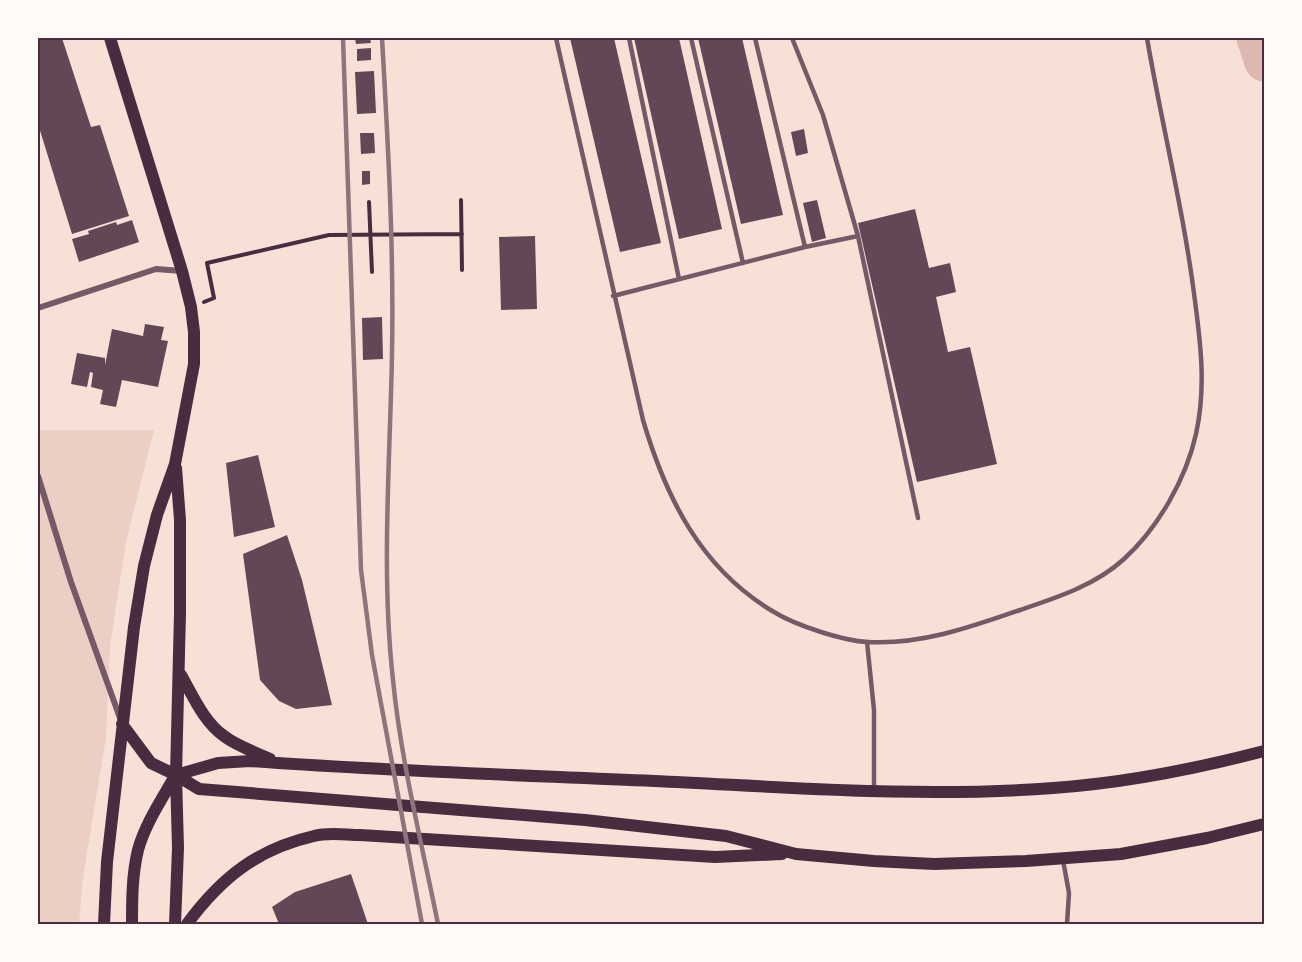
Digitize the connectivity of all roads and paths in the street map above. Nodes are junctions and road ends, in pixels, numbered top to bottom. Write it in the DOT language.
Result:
graph roads {
  1 [pos="110,38"];
  2 [pos="556,38"];
  3 [pos="629,38"];
  4 [pos="691,38"];
  5 [pos="755,38"];
  6 [pos="792,38"];
  7 [pos="1146,38"];
  8 [pos="461,200"];
  9 [pos="369,202"];
  10 [pos="462,234"];
  11 [pos="371,235"];
  12 [pos="858,236"];
  13 [pos="805,247"];
  14 [pos="743,263"];
  15 [pos="462,270"];
  16 [pos="182,271"];
  17 [pos="372,272"];
  18 [pos="679,279"];
  19 [pos="613,296"];
  20 [pos="214,298"];
  21 [pos="38,308"];
  22 [pos="175,464"];
  23 [pos="38,477"];
  24 [pos="918,518"];
  25 [pos="867,642"];
  26 [pos="180,674"];
  27 [pos="122,724"];
  28 [pos="1264,751"];
  29 [pos="280,763"];
  30 [pos="176,775"];
  31 [pos="874,791"];
  32 [pos="1264,824"];
  33 [pos="796,854"];
  34 [pos="1063,858"];
  35 [pos="104,924"];
  36 [pos="132,924"];
  37 [pos="175,924"];
  38 [pos="187,924"];
  39 [pos="1066,924"];
  1 -- 16 [label="main road"];
  2 -- 19 [label="lane"];
  3 -- 18 [label="lane"];
  4 -- 14 [label="lane"];
  5 -- 13 [label="lane"];
  6 -- 12 [label="lane"];
  7 -- 25 [label="lane"];
  8 -- 10 [label="path"];
  9 -- 11 [label="path"];
  10 -- 11 [label="path"];
  10 -- 15 [label="path"];
  11 -- 17 [label="path"];
  11 -- 20 [label="path"];
  12 -- 13 [label="lane"];
  12 -- 24 [label="lane"];
  13 -- 14 [label="lane"];
  14 -- 18 [label="lane"];
  16 -- 21 [label="street"];
  16 -- 22 [label="main road"];
  18 -- 19 [label="lane"];
  19 -- 25 [label="lane"];
  22 -- 26 [label="main road"];
  22 -- 27 [label="main road"];
  23 -- 27 [label="street"];
  25 -- 31 [label="lane"];
  26 -- 29 [label="main road"];
  26 -- 30 [label="main road"];
  27 -- 30 [label="main road"];
  27 -- 35 [label="main road"];
  28 -- 31 [label="main road"];
  29 -- 30 [label="main road"];
  29 -- 31 [label="main road"];
  30 -- 33 [label="main road"];
  30 -- 36 [label="main road"];
  30 -- 37 [label="main road"];
  32 -- 34 [label="main road"];
  33 -- 34 [label="main road"];
  33 -- 38 [label="main road"];
  34 -- 39 [label="lane"];
}
